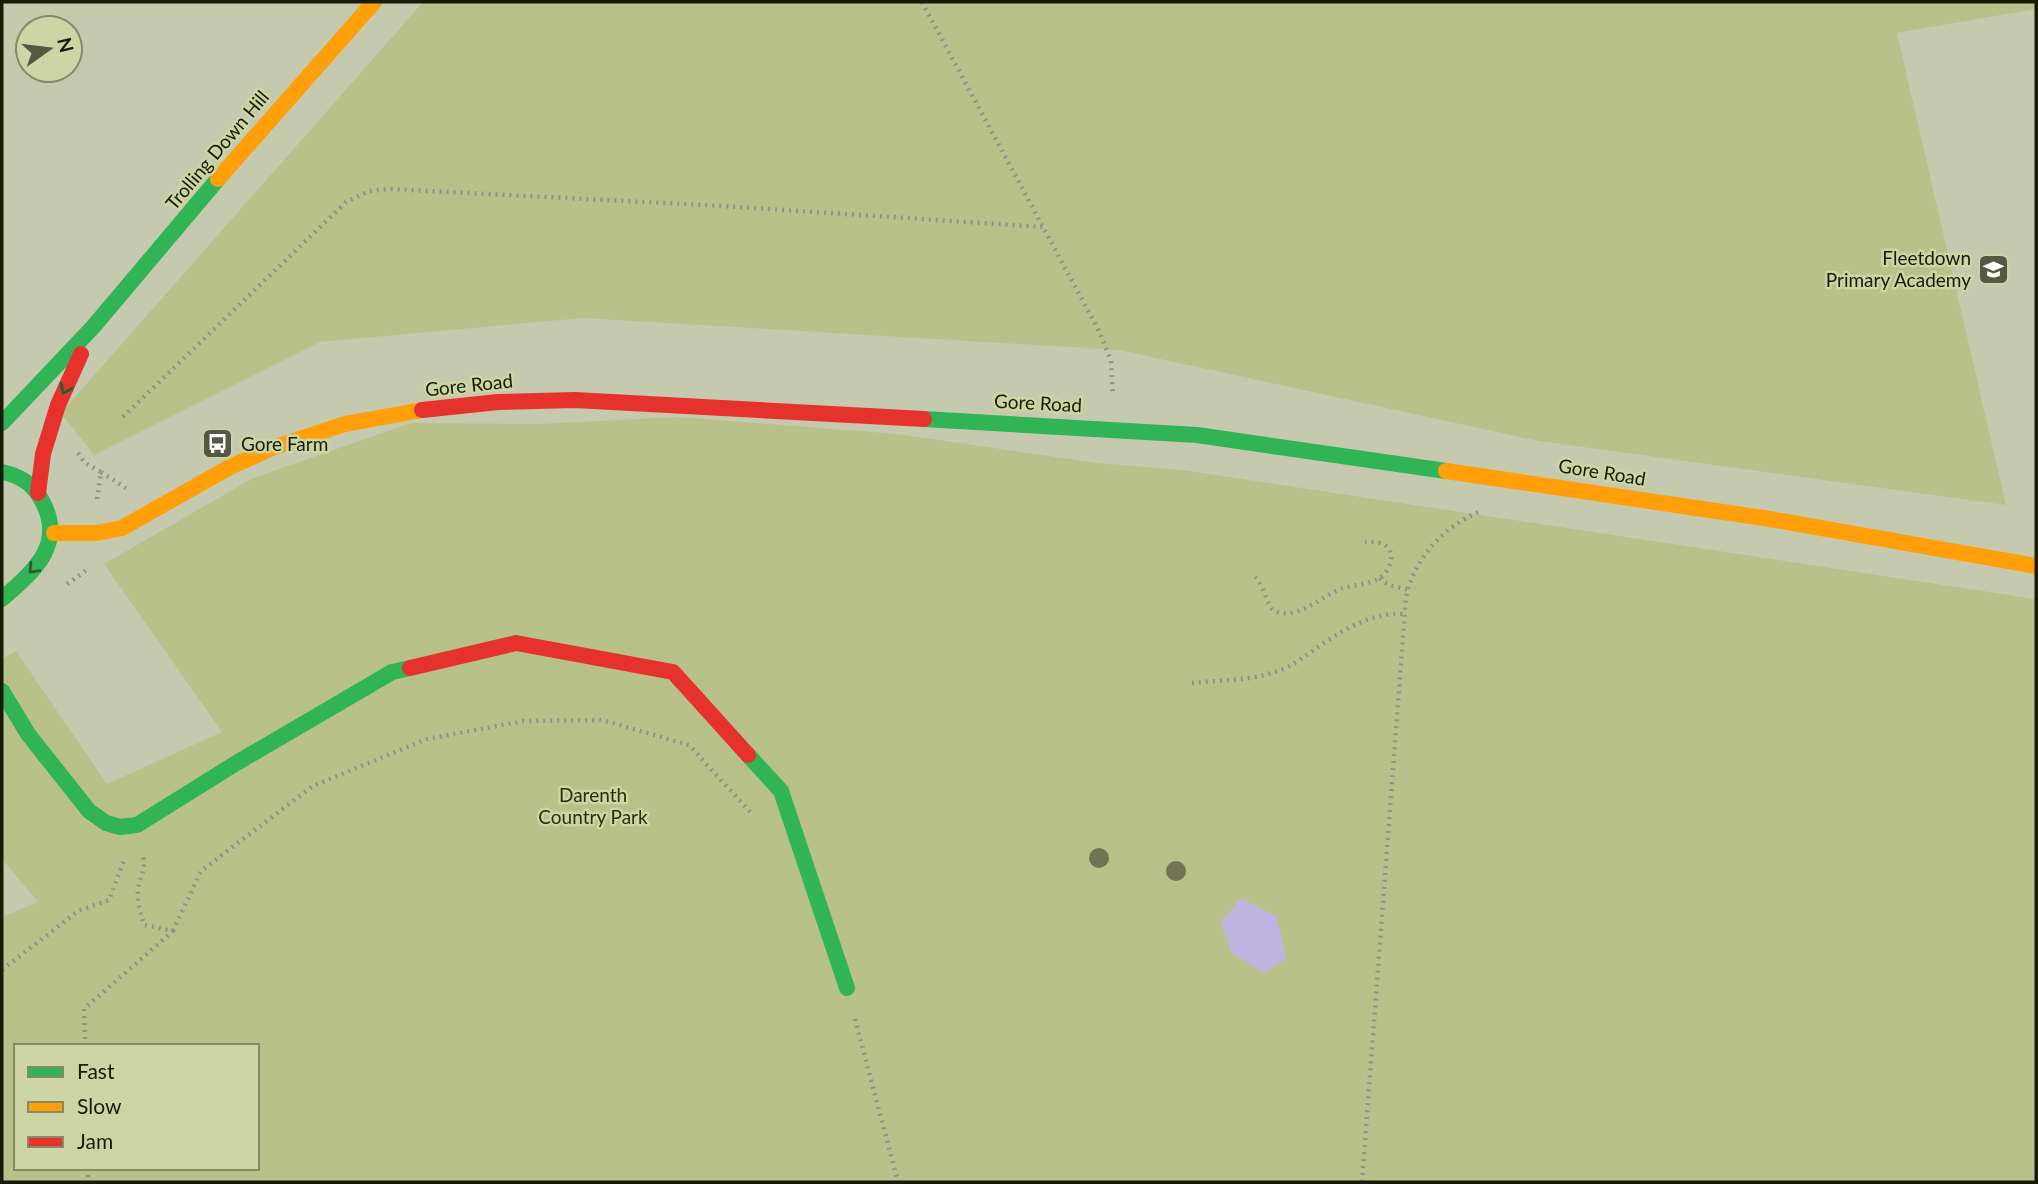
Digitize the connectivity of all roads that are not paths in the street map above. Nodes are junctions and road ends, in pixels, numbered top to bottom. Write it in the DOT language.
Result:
graph roads {
  1 [pos="374,2"];
  2 [pos="93,327"];
  3 [pos="2,423"];
  4 [pos="2,472"];
  5 [pos="38,493"];
  6 [pos="54,533"];
  7 [pos="2036,566"];
  8 [pos="2,599"];
  9 [pos="2,691"];
  10 [pos="847,988"];
  1 -- 2 [label="street, Trolling Down Hill"];
  2 -- 3 [label="street, Trolling Down Hill"];
  2 -- 5 [label="street, Trolling Down Hill, one-way"];
  4 -- 5 [label="street"];
  5 -- 6 [label="street"];
  6 -- 7 [label="street, Gore Road"];
  6 -- 8 [label="street, one-way"];
  9 -- 10 [label="street"];
}
